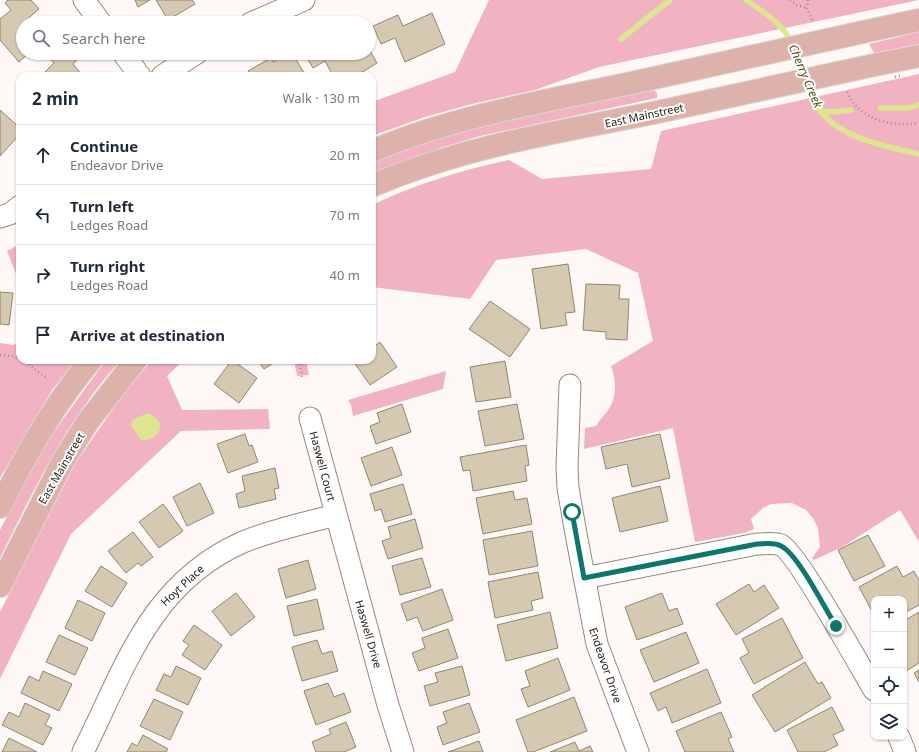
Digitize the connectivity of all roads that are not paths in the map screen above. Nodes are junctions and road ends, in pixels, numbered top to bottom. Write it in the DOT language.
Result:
graph roads {
  1 [pos="84,0"];
  2 [pos="304,0"];
  3 [pos="96,16"];
  4 [pos="267,16"];
  5 [pos="919,20"];
  6 [pos="919,56"];
  7 [pos="128,60"];
  8 [pos="186,60"];
  9 [pos="137,72"];
  10 [pos="168,72"];
  11 [pos="376,149"];
  12 [pos="376,184"];
  13 [pos="16,209"];
  14 [pos="0,217"];
  15 [pos="88,364"];
  16 [pos="133,364"];
  17 [pos="570,385"];
  18 [pos="310,418"];
  19 [pos="0,507"];
  20 [pos="336,515"];
  21 [pos="584,578"];
  22 [pos="0,586"];
  23 [pos="871,685"];
  24 [pos="900,740"];
  25 [pos="83,752"];
  26 [pos="403,752"];
  27 [pos="638,752"];
  28 [pos="905,752"];
  1 -- 3 [label="street"];
  2 -- 4 [label="street"];
  5 -- 11 [label="main road, bridge"];
  6 -- 12 [label="main road, East Mainstreet, bridge"];
  7 -- 9 [label="street"];
  8 -- 10 [label="street"];
  13 -- 14 [label="street"];
  15 -- 19 [label="main road"];
  16 -- 22 [label="main road, East Mainstreet"];
  17 -- 21 [label="street, Endeavor Drive"];
  18 -- 20 [label="street, Haswell Court"];
  20 -- 25 [label="street, Hoyt Place"];
  20 -- 26 [label="street, Haswell Drive"];
  21 -- 23 [label="street"];
  21 -- 27 [label="street, Endeavor Drive"];
  24 -- 28 [label="street"];
}
